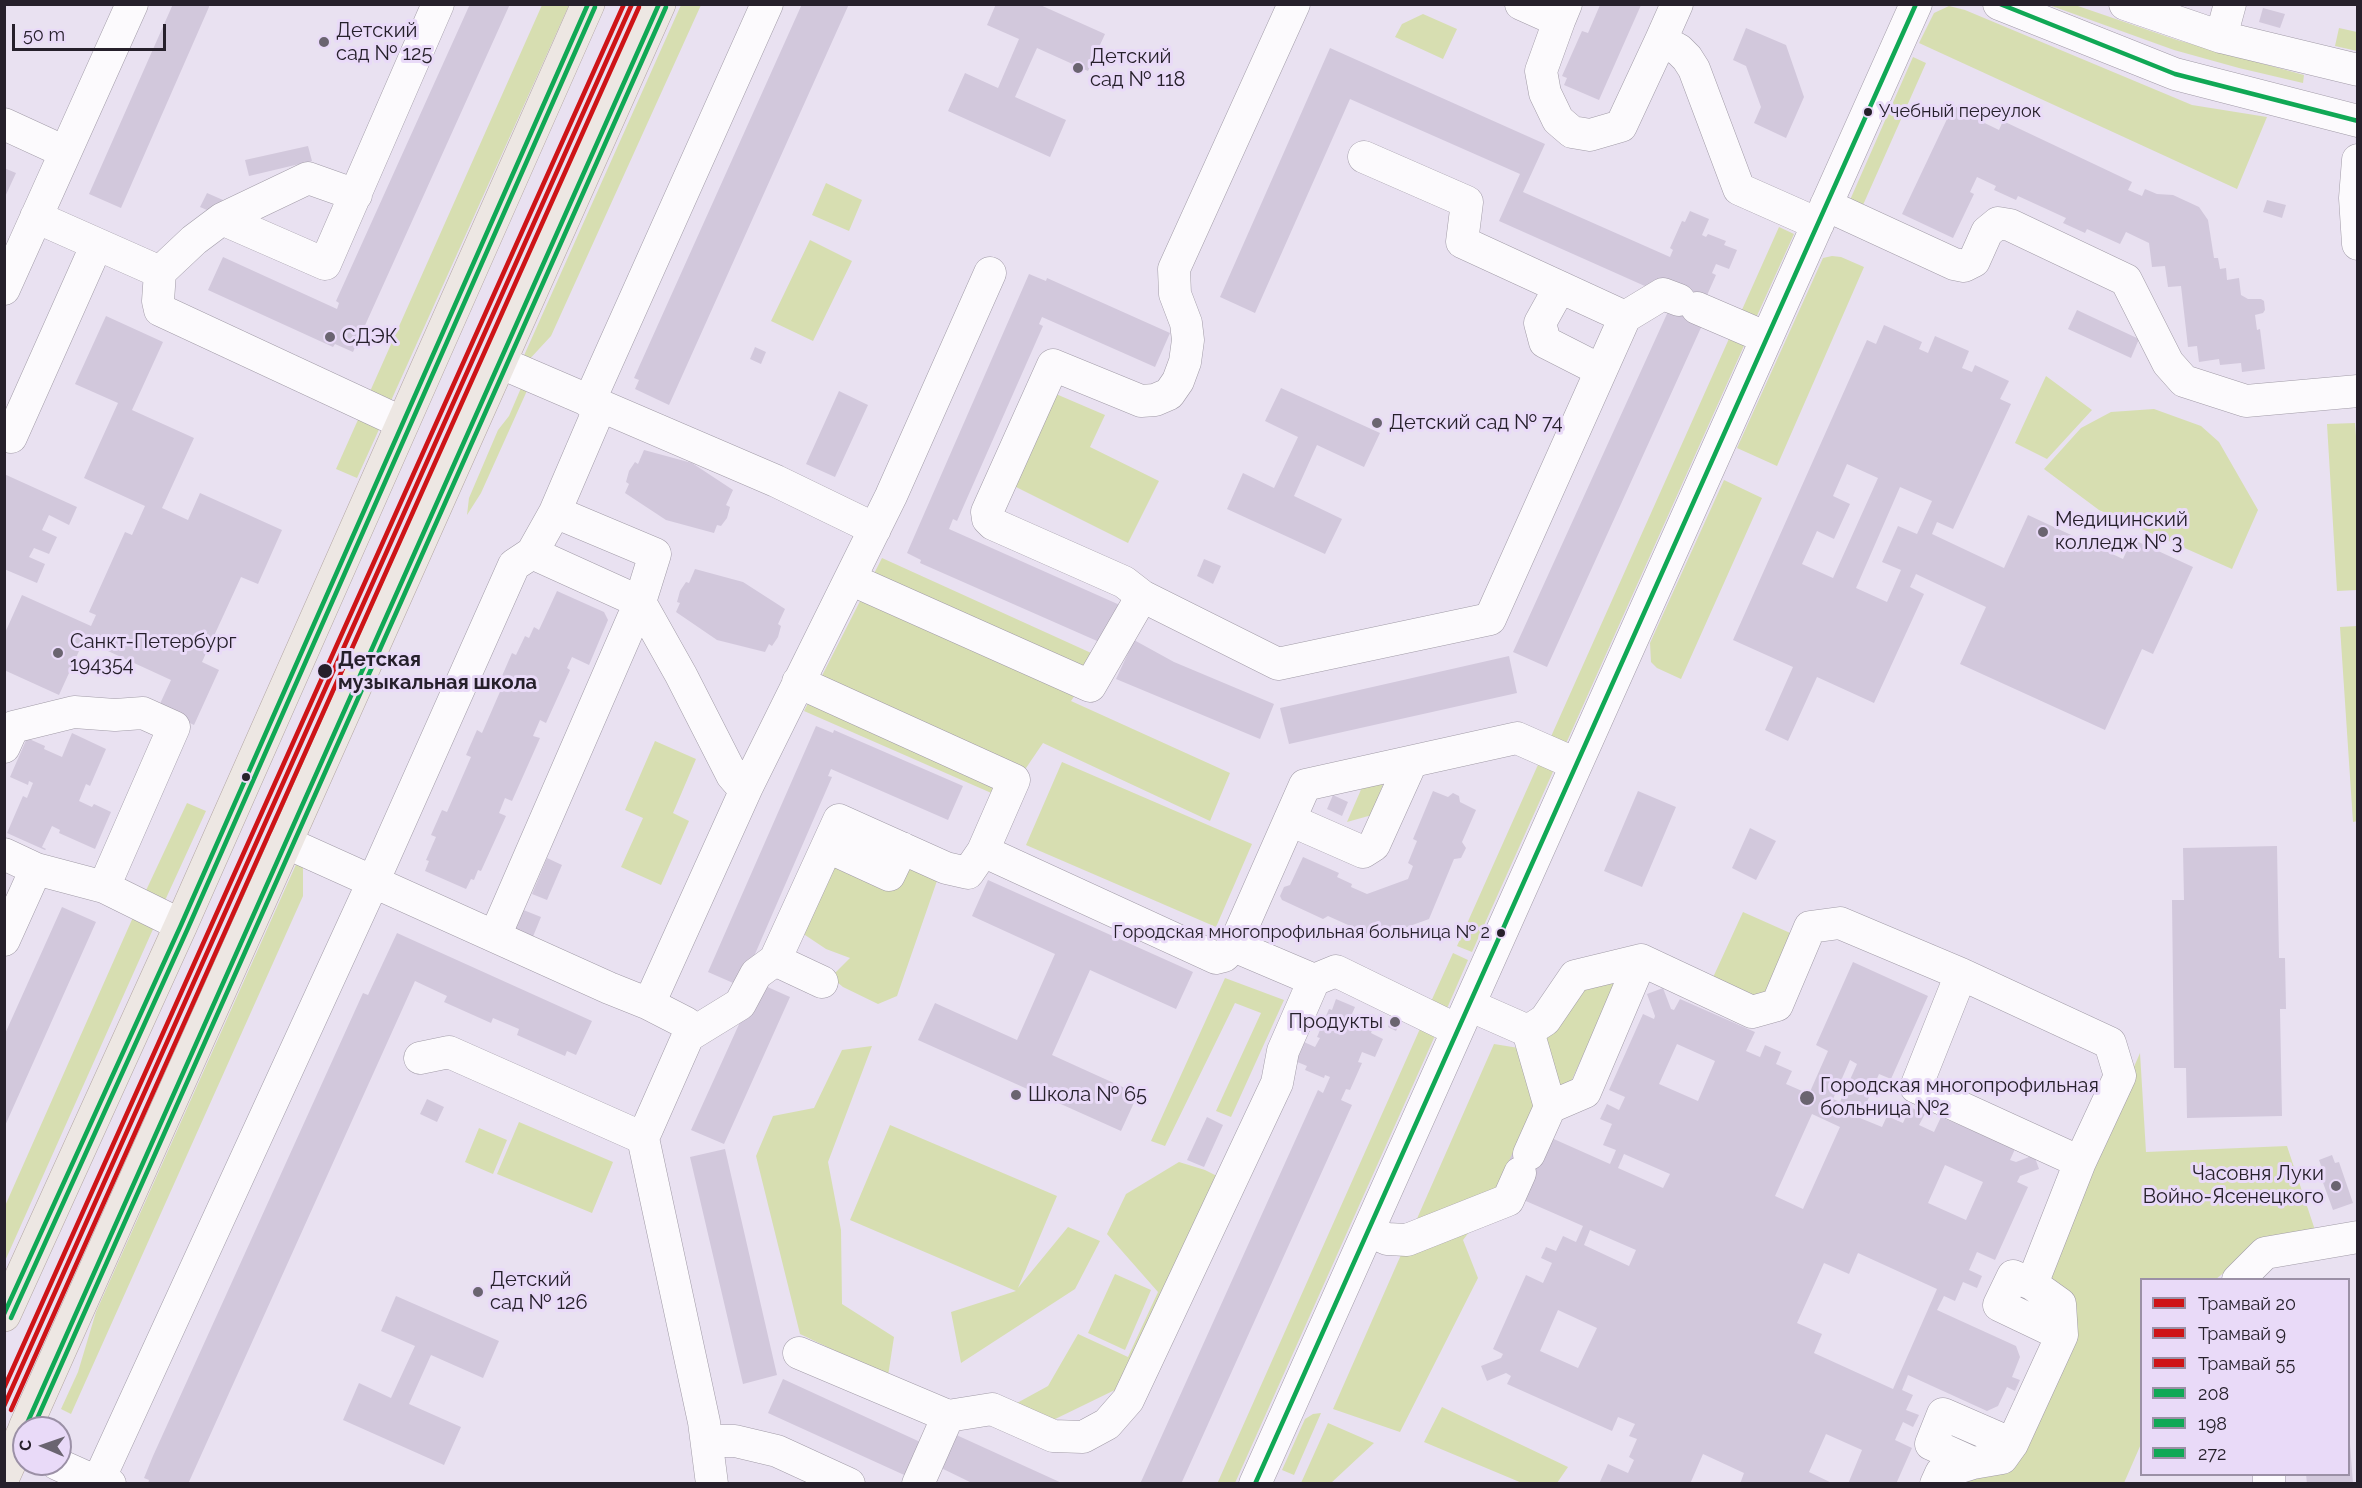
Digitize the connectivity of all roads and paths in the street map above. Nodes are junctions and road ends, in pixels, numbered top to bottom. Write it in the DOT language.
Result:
graph roads {
  1 [pos="132,4"];
  2 [pos="438,4"];
  3 [pos="588,4"];
  4 [pos="659,4"];
  5 [pos="767,4"];
  6 [pos="1294,4"];
  7 [pos="1521,4"];
  8 [pos="1677,4"];
  9 [pos="1916,4"];
  10 [pos="1999,4"];
  11 [pos="2125,4"];
  12 [pos="2230,4"];
  13 [pos="1562,13"];
  14 [pos="2221,37"];
  15 [pos="1661,40"];
  16 [pos="2358,70"];
  17 [pos="2358,121"];
  18 [pos="4,124"];
  19 [pos="65,152"];
  20 [pos="1364,157"];
  21 [pos="2358,160"];
  22 [pos="356,195"];
  23 [pos="1822,214"];
  24 [pos="36,218"];
  25 [pos="222,219"];
  26 [pos="97,244"];
  27 [pos="2358,244"];
  28 [pos="160,272"];
  29 [pos="990,273"];
  30 [pos="1560,287"];
  31 [pos="4,289"];
  32 [pos="1625,317"];
  33 [pos="1767,338"];
  34 [pos="500,362"];
  35 [pos="1600,370"];
  36 [pos="2358,391"];
  37 [pos="595,404"];
  38 [pos="403,423"];
  39 [pos="4,434"];
  40 [pos="555,512"];
  41 [pos="875,529"];
  42 [pos="532,553"];
  43 [pos="850,579"];
  44 [pos="1142,596"];
  45 [pos="640,603"];
  46 [pos="798,682"];
  47 [pos="4,747"];
  48 [pos="1411,763"];
  49 [pos="1576,764"];
  50 [pos="747,787"];
  51 [pos="1290,820"];
  52 [pos="285,842"];
  53 [pos="983,851"];
  54 [pos="4,854"];
  55 [pos="36,868"];
  56 [pos="373,882"];
  57 [pos="104,887"];
  58 [pos="181,925"];
  59 [pos="495,936"];
  60 [pos="4,940"];
  61 [pos="1234,946"];
  62 [pos="775,960"];
  63 [pos="1641,960"];
  64 [pos="1960,974"];
  65 [pos="1314,980"];
  66 [pos="822,982"];
  67 [pos="649,1004"];
  68 [pos="1463,1017"];
  69 [pos="1528,1031"];
  70 [pos="688,1036"];
  71 [pos="420,1058"];
  72 [pos="1550,1107"];
  73 [pos="643,1138"];
  74 [pos="2080,1162"];
  75 [pos="1369,1230"];
  76 [pos="2358,1237"];
  77 [pos="2240,1278"];
  78 [pos="4,1315"];
  79 [pos="799,1353"];
  80 [pos="32,1416"];
  81 [pos="948,1416"];
  82 [pos="707,1441"];
  83 [pos="2012,1444"];
  84 [pos="1973,1463"];
  85 [pos="72,1470"];
  86 [pos="832,1480"];
  87 [pos="102,1482"];
  88 [pos="712,1484"];
  89 [pos="918,1484"];
  90 [pos="1255,1484"];
  91 [pos="1936,1484"];
  1 -- 19 [label="street"];
  2 -- 22 [label="street"];
  3 -- 38 [label="main road"];
  4 -- 34 [label="main road"];
  5 -- 37 [label="street"];
  6 -- 44 [label="street"];
  7 -- 13 [label="street"];
  8 -- 15 [label="street"];
  9 -- 23 [label="street"];
  10 -- 17 [label="street"];
  11 -- 14 [label="street"];
  12 -- 14 [label="street"];
  13 -- 15 [label="street"];
  14 -- 16 [label="street"];
  15 -- 23 [label="street"];
  18 -- 19 [label="street"];
  19 -- 24 [label="street"];
  20 -- 30 [label="street"];
  21 -- 27 [label="street"];
  22 -- 25 [label="street"];
  22 -- 25 [label="street"];
  23 -- 33 [label="street"];
  23 -- 36 [label="street"];
  24 -- 26 [label="street"];
  24 -- 31 [label="street"];
  25 -- 28 [label="street"];
  26 -- 28 [label="street"];
  26 -- 39 [label="street"];
  28 -- 38 [label="street"];
  29 -- 41 [label="street"];
  30 -- 32 [label="street"];
  30 -- 35 [label="street"];
  32 -- 33 [label="street"];
  32 -- 35 [label="street"];
  33 -- 49 [label="street"];
  34 -- 37 [label="street"];
  34 -- 52 [label="main road"];
  35 -- 44 [label="street"];
  37 -- 40 [label="street"];
  37 -- 41 [label="street"];
  38 -- 58 [label="main road"];
  40 -- 42 [label="street"];
  40 -- 45 [label="street"];
  41 -- 43 [label="street"];
  42 -- 45 [label="street"];
  42 -- 56 [label="street"];
  43 -- 44 [label="street"];
  43 -- 46 [label="street"];
  45 -- 50 [label="street"];
  45 -- 59 [label="street"];
  46 -- 50 [label="street"];
  46 -- 53 [label="street"];
  47 -- 57 [label="street"];
  48 -- 49 [label="street"];
  48 -- 51 [label="street"];
  48 -- 51 [label="street"];
  49 -- 68 [label="street"];
  50 -- 67 [label="street"];
  51 -- 61 [label="street"];
  52 -- 56 [label="street"];
  52 -- 80 [label="main road"];
  53 -- 61 [label="street"];
  53 -- 62 [label="street"];
  54 -- 55 [label="street"];
  55 -- 57 [label="street"];
  55 -- 60 [label="street"];
  56 -- 59 [label="street"];
  56 -- 87 [label="street"];
  57 -- 58 [label="street"];
  58 -- 78 [label="main road"];
  59 -- 67 [label="street"];
  61 -- 65 [label="street"];
  62 -- 66 [label="street"];
  62 -- 70 [label="street"];
  63 -- 64 [label="street"];
  63 -- 69 [label="street"];
  63 -- 72 [label="street"];
  64 -- 74 [label="street"];
  64 -- 74 [label="street"];
  65 -- 68 [label="street"];
  65 -- 81 [label="street"];
  67 -- 70 [label="street"];
  68 -- 69 [label="street"];
  68 -- 75 [label="street"];
  69 -- 72 [label="street"];
  70 -- 73 [label="street"];
  71 -- 73 [label="street"];
  72 -- 75 [label="street"];
  73 -- 82 [label="street"];
  74 -- 83 [label="street"];
  75 -- 90 [label="street"];
  76 -- 77 [label="street"];
  79 -- 81 [label="street"];
  81 -- 89 [label="street"];
  82 -- 86 [label="street"];
  82 -- 88 [label="street"];
  83 -- 84 [label="street"];
  83 -- 84 [label="street"];
  84 -- 91 [label="street"];
  85 -- 87 [label="street"];
}
